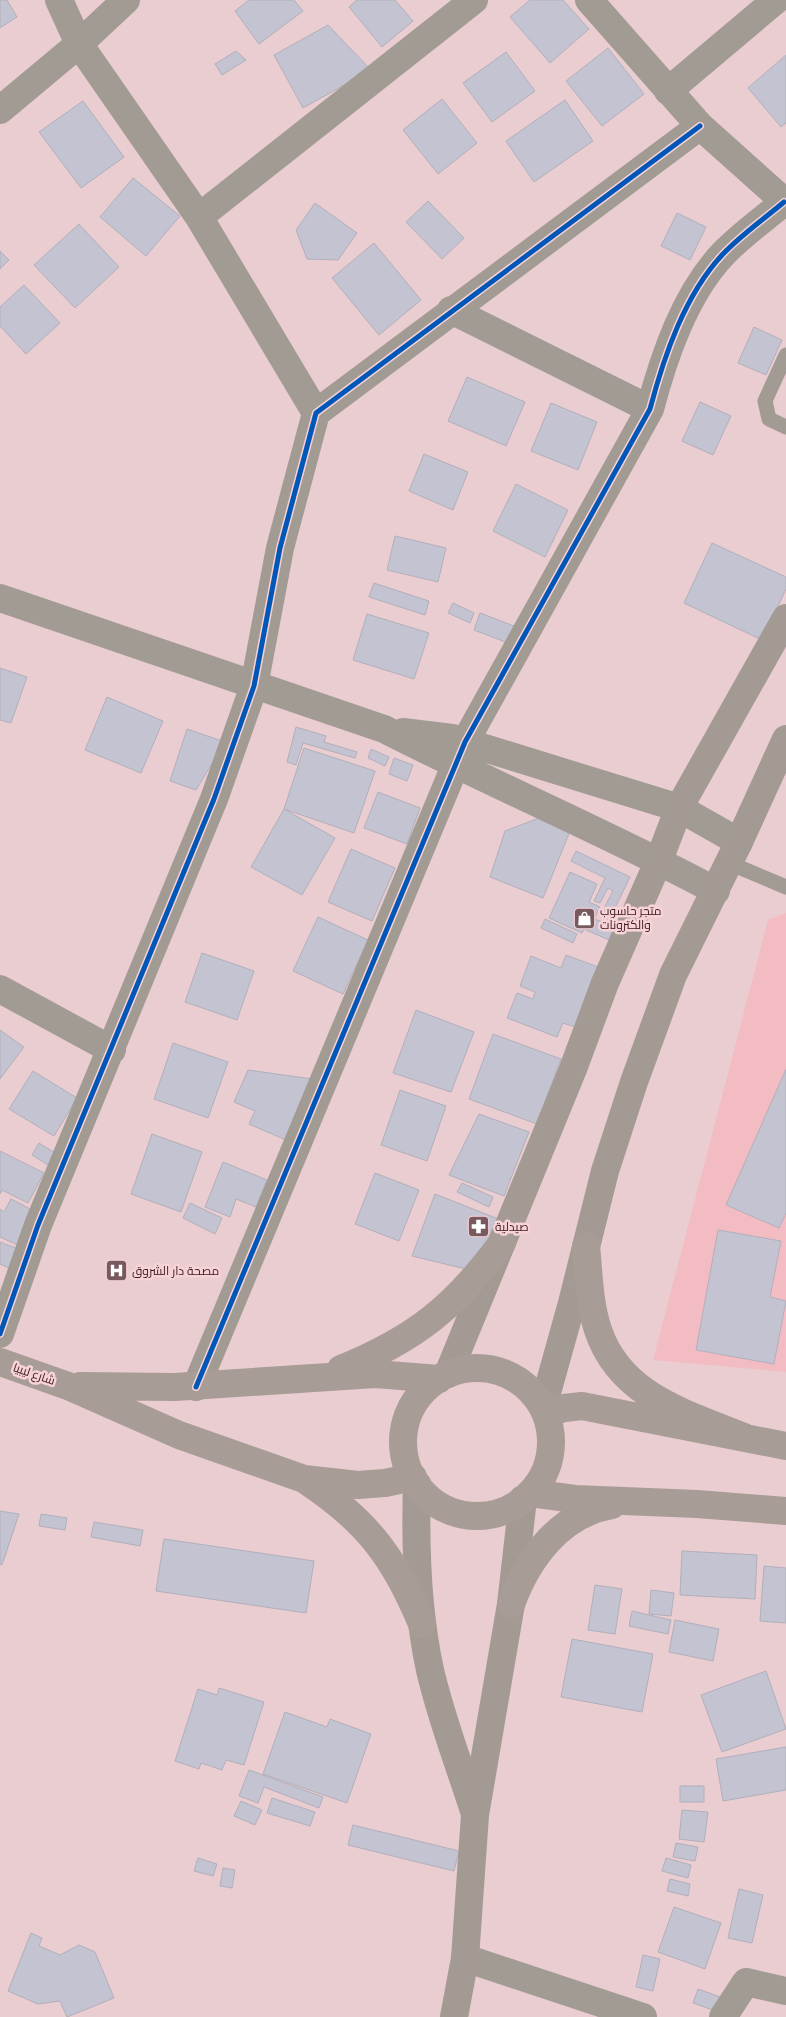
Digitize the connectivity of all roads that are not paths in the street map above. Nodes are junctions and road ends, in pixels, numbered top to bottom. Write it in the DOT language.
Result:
graph roads {
  1 [pos="59,0"];
  2 [pos="126,0"];
  3 [pos="474,0"];
  4 [pos="589,0"];
  5 [pos="776,0"];
  6 [pos="79,44"];
  7 [pos="668,91"];
  8 [pos="0,110"];
  9 [pos="700,126"];
  10 [pos="785,203"];
  11 [pos="199,217"];
  12 [pos="451,310"];
  13 [pos="786,355"];
  14 [pos="650,409"];
  15 [pos="316,413"];
  16 [pos="786,427"];
  17 [pos="0,598"];
  18 [pos="786,618"];
  19 [pos="254,686"];
  20 [pos="786,739"];
  21 [pos="460,754"];
  22 [pos="679,808"];
  23 [pos="734,853"];
  24 [pos="659,860"];
  25 [pos="784,883"];
  26 [pos="716,891"];
  27 [pos="0,989"];
  28 [pos="112,1050"];
  29 [pos="502,1243"];
  30 [pos="586,1246"];
  31 [pos="0,1334"];
  32 [pos="0,1362"];
  33 [pos="443,1376"];
  34 [pos="299,1380"];
  35 [pos="68,1386"];
  36 [pos="196,1386"];
  37 [pos="544,1410"];
  38 [pos="744,1437"];
  39 [pos="786,1446"];
  40 [pos="304,1479"];
  41 [pos="415,1481"];
  42 [pos="527,1496"];
  43 [pos="634,1501"];
  44 [pos="786,1511"];
  45 [pos="512,1604"];
  46 [pos="422,1624"];
  47 [pos="476,1815"];
  48 [pos="465,1958"];
  49 [pos="786,1991"];
  50 [pos="454,2017"];
  51 [pos="643,2017"];
  52 [pos="723,2017"];
  1 -- 6 [label="street"];
  2 -- 6 [label="street"];
  3 -- 11 [label="street"];
  4 -- 7 [label="street"];
  5 -- 7 [label="street"];
  6 -- 8 [label="street"];
  6 -- 11 [label="street"];
  7 -- 9 [label="street"];
  9 -- 10 [label="street"];
  9 -- 12 [label="street"];
  10 -- 14 [label="street"];
  11 -- 15 [label="street"];
  12 -- 14 [label="street"];
  12 -- 15 [label="street"];
  13 -- 16 [label="lane"];
  14 -- 21 [label="street"];
  15 -- 19 [label="street"];
  17 -- 19 [label="street"];
  18 -- 22 [label="street"];
  19 -- 21 [label="street"];
  19 -- 28 [label="street"];
  20 -- 23 [label="street"];
  21 -- 22 [label="street"];
  21 -- 24 [label="street"];
  21 -- 36 [label="street"];
  22 -- 23 [label="street"];
  22 -- 24 [label="street"];
  23 -- 25 [label="lane"];
  23 -- 26 [label="street"];
  24 -- 26 [label="street"];
  24 -- 29 [label="street"];
  26 -- 30 [label="street"];
  27 -- 28 [label="street"];
  28 -- 31 [label="street"];
  29 -- 33 [label="street"];
  29 -- 34 [label="main road"];
  30 -- 37 [label="street"];
  30 -- 38 [label="main road"];
  32 -- 35 [label="main road, شارع ليبيا"];
  33 -- 34 [label="main road"];
  33 -- 37 [label="main road"];
  33 -- 41 [label="main road"];
  34 -- 36 [label="main road"];
  35 -- 36 [label="main road"];
  35 -- 40 [label="main road, شارع ليبيا"];
  37 -- 38 [label="main road"];
  37 -- 42 [label="main road"];
  38 -- 39 [label="main road"];
  40 -- 41 [label="main road"];
  40 -- 46 [label="main road"];
  41 -- 42 [label="main road"];
  41 -- 46 [label="street"];
  42 -- 43 [label="main road"];
  42 -- 45 [label="street"];
  43 -- 44 [label="main road"];
  43 -- 45 [label="main road"];
  45 -- 47 [label="street"];
  46 -- 47 [label="street"];
  47 -- 48 [label="street"];
  48 -- 50 [label="street"];
  48 -- 51 [label="street"];
  49 -- 52 [label="street"];
}
